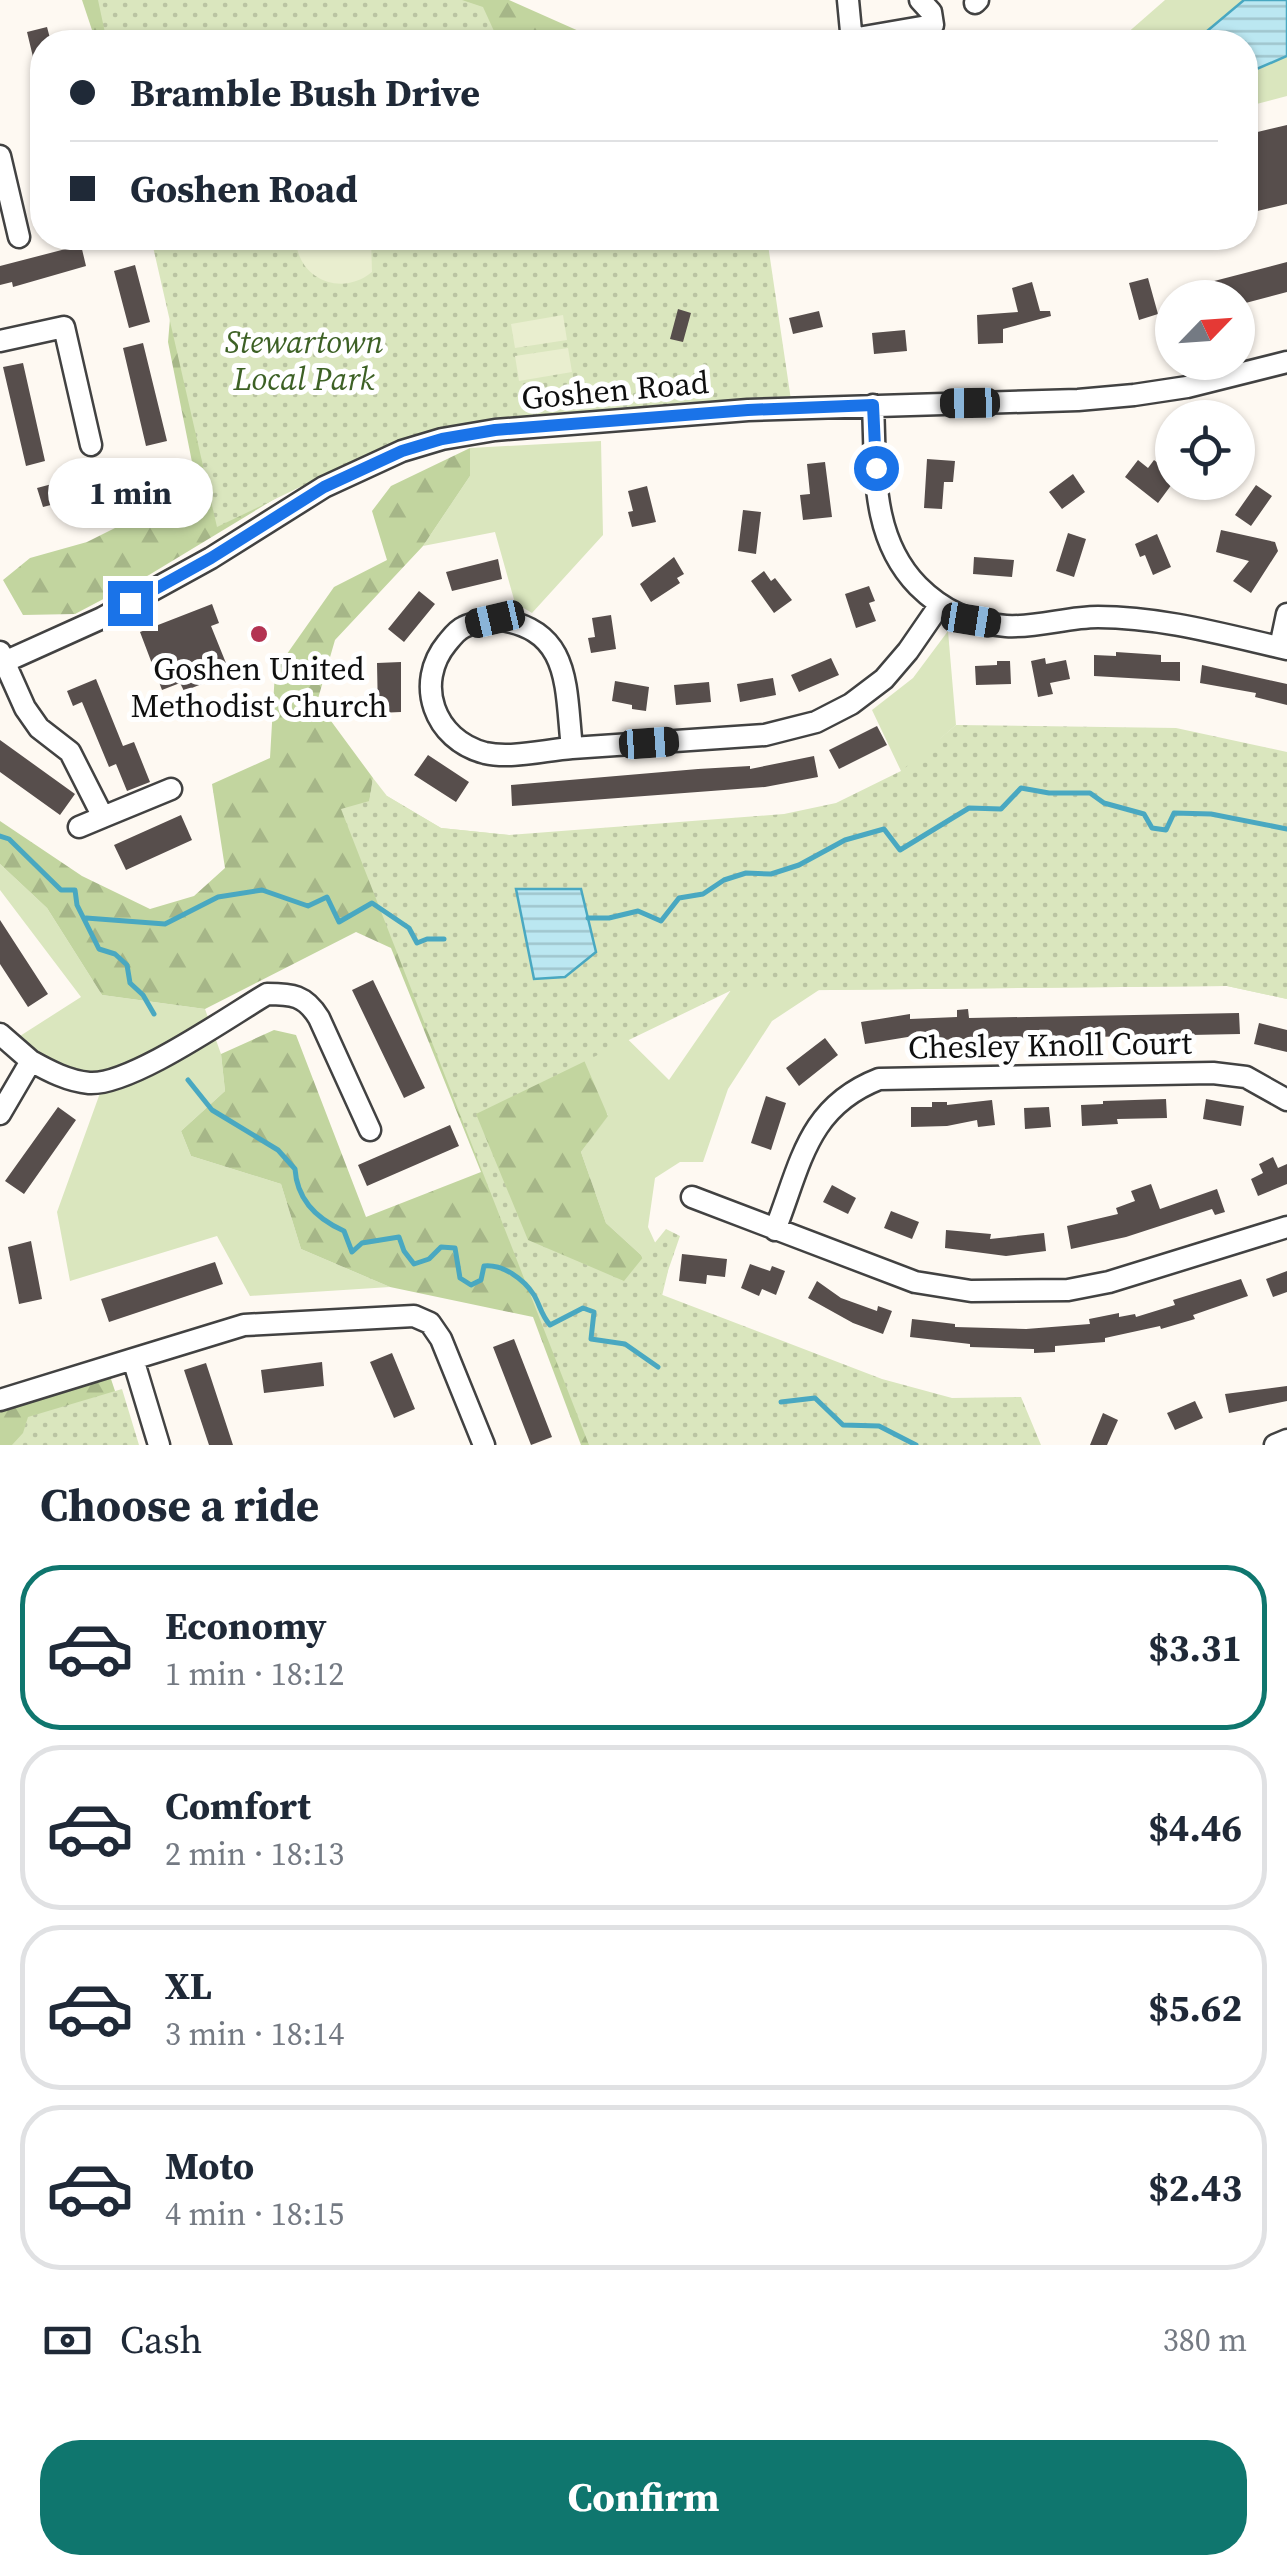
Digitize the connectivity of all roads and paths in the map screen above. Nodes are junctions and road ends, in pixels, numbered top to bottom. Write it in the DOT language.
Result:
graph roads {
  1 [pos="848,0"];
  2 [pos="920,0"];
  3 [pos="851,30"];
  4 [pos="907,30"];
  5 [pos="0,156"];
  6 [pos="19,237"];
  7 [pos="0,341"];
  8 [pos="1287,362"];
  9 [pos="873,405"];
  10 [pos="91,445"];
  11 [pos="938,606"];
  12 [pos="1287,614"];
  13 [pos="1284,648"];
  14 [pos="1,660"];
  15 [pos="572,748"];
  16 [pos="171,789"];
  17 [pos="103,817"];
  18 [pos="79,827"];
  19 [pos="0,1034"];
  20 [pos="31,1061"];
  21 [pos="1287,1100"];
  22 [pos="0,1114"];
  23 [pos="370,1130"];
  24 [pos="692,1198"];
  25 [pos="1287,1228"];
  26 [pos="775,1230"];
  27 [pos="132,1359"];
  28 [pos="0,1400"];
  29 [pos="1287,1440"];
  30 [pos="159,1445"];
  31 [pos="484,1445"];
  32 [pos="1275,1445"];
  1 -- 3 [label="street"];
  2 -- 4 [label="street"];
  5 -- 6 [label="street"];
  7 -- 10 [label="street"];
  8 -- 9 [label="street, Goshen Road"];
  9 -- 11 [label="street"];
  9 -- 14 [label="street, Goshen Road"];
  11 -- 13 [label="street"];
  11 -- 15 [label="street"];
  12 -- 13 [label="street"];
  14 -- 17 [label="street"];
  15 -- 15 [label="street"];
  16 -- 17 [label="street"];
  17 -- 18 [label="street"];
  19 -- 20 [label="street"];
  20 -- 22 [label="street"];
  20 -- 23 [label="street"];
  21 -- 26 [label="street, Chesley Knoll Court"];
  24 -- 26 [label="street"];
  25 -- 26 [label="street"];
  27 -- 28 [label="street"];
  27 -- 30 [label="street"];
  27 -- 31 [label="street"];
  29 -- 32 [label="street"];
}
